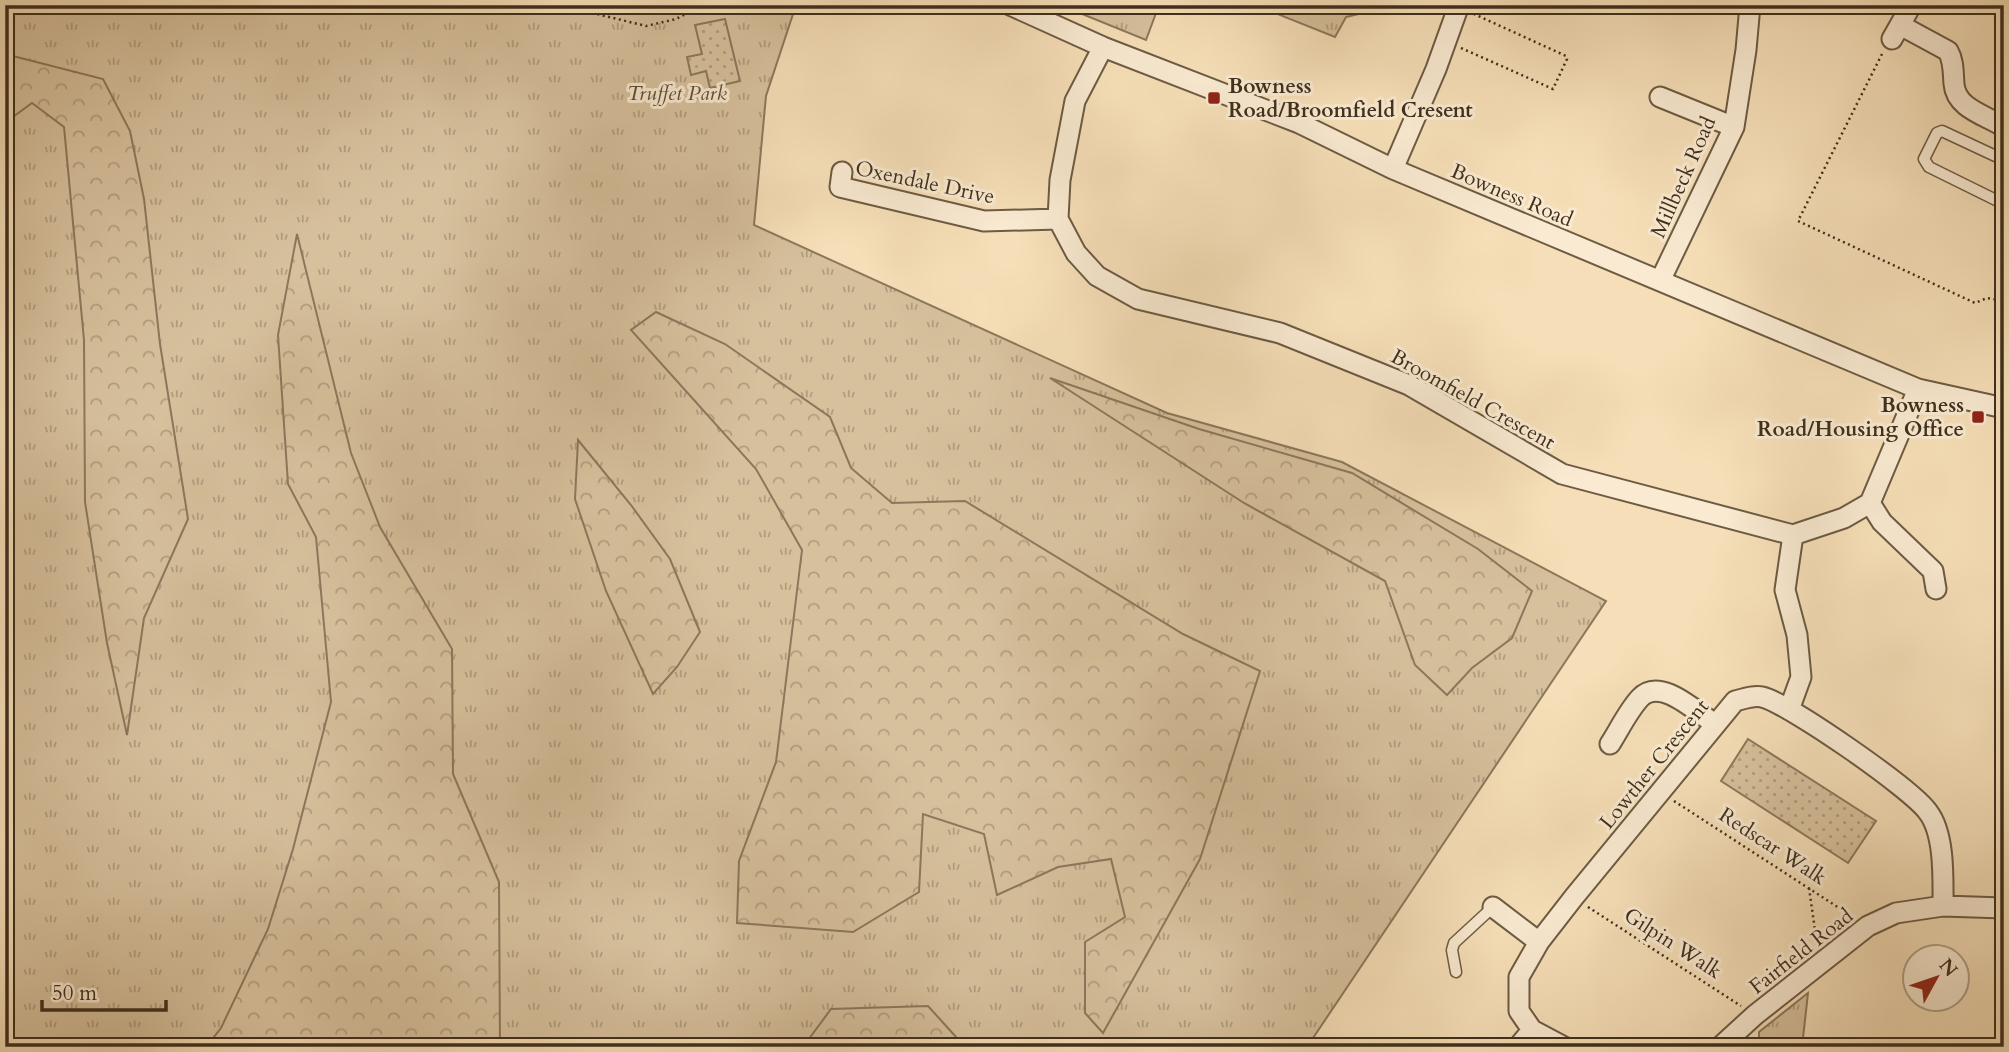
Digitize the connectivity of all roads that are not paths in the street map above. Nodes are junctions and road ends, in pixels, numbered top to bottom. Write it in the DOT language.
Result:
graph roads {
  1 [pos="1010,5"];
  2 [pos="1459,5"];
  3 [pos="1750,5"];
  4 [pos="1896,31"];
  5 [pos="1103,47"];
  6 [pos="1660,97"];
  7 [pos="1734,127"];
  8 [pos="2004,127"];
  9 [pos="2004,160"];
  10 [pos="1393,169"];
  11 [pos="842,172"];
  12 [pos="2004,204"];
  13 [pos="1058,219"];
  14 [pos="1660,281"];
  15 [pos="1919,389"];
  16 [pos="2004,408"];
  17 [pos="1870,503"];
  18 [pos="1793,535"];
  19 [pos="1936,589"];
  20 [pos="1789,709"];
  21 [pos="1715,724"];
  22 [pos="1610,744"];
  23 [pos="1943,906"];
  24 [pos="1493,907"];
  25 [pos="2004,908"];
  26 [pos="1539,942"];
  27 [pos="1456,972"];
  28 [pos="1532,1030"];
  29 [pos="1733,1043"];
  30 [pos="1518,1047"];
  31 [pos="1564,1047"];
  1 -- 5 [label="street, Bowness Road"];
  2 -- 10 [label="street"];
  3 -- 7 [label="street, Millbeck Road"];
  4 -- 8 [label="street"];
  5 -- 10 [label="street, Bowness Road"];
  5 -- 13 [label="street"];
  6 -- 7 [label="street"];
  7 -- 14 [label="street, Millbeck Road"];
  9 -- 12 [label="lane"];
  10 -- 14 [label="street, Bowness Road"];
  11 -- 13 [label="street, Oxendale Drive"];
  13 -- 18 [label="street, Broomfield Crescent"];
  14 -- 15 [label="street, Bowness Road"];
  15 -- 16 [label="street, Bowness Road"];
  15 -- 17 [label="street"];
  17 -- 18 [label="street"];
  17 -- 19 [label="street"];
  18 -- 20 [label="street"];
  20 -- 21 [label="street, Lowther Crescent"];
  20 -- 23 [label="street, Lowther Crescent"];
  21 -- 22 [label="street"];
  21 -- 26 [label="street, Lowther Crescent"];
  23 -- 25 [label="street, Fairfield Road"];
  23 -- 29 [label="street, Fairfield Road"];
  24 -- 26 [label="street"];
  24 -- 27 [label="lane"];
  26 -- 28 [label="street, Lowther Crescent"];
  28 -- 30 [label="street"];
  28 -- 31 [label="street"];
}
